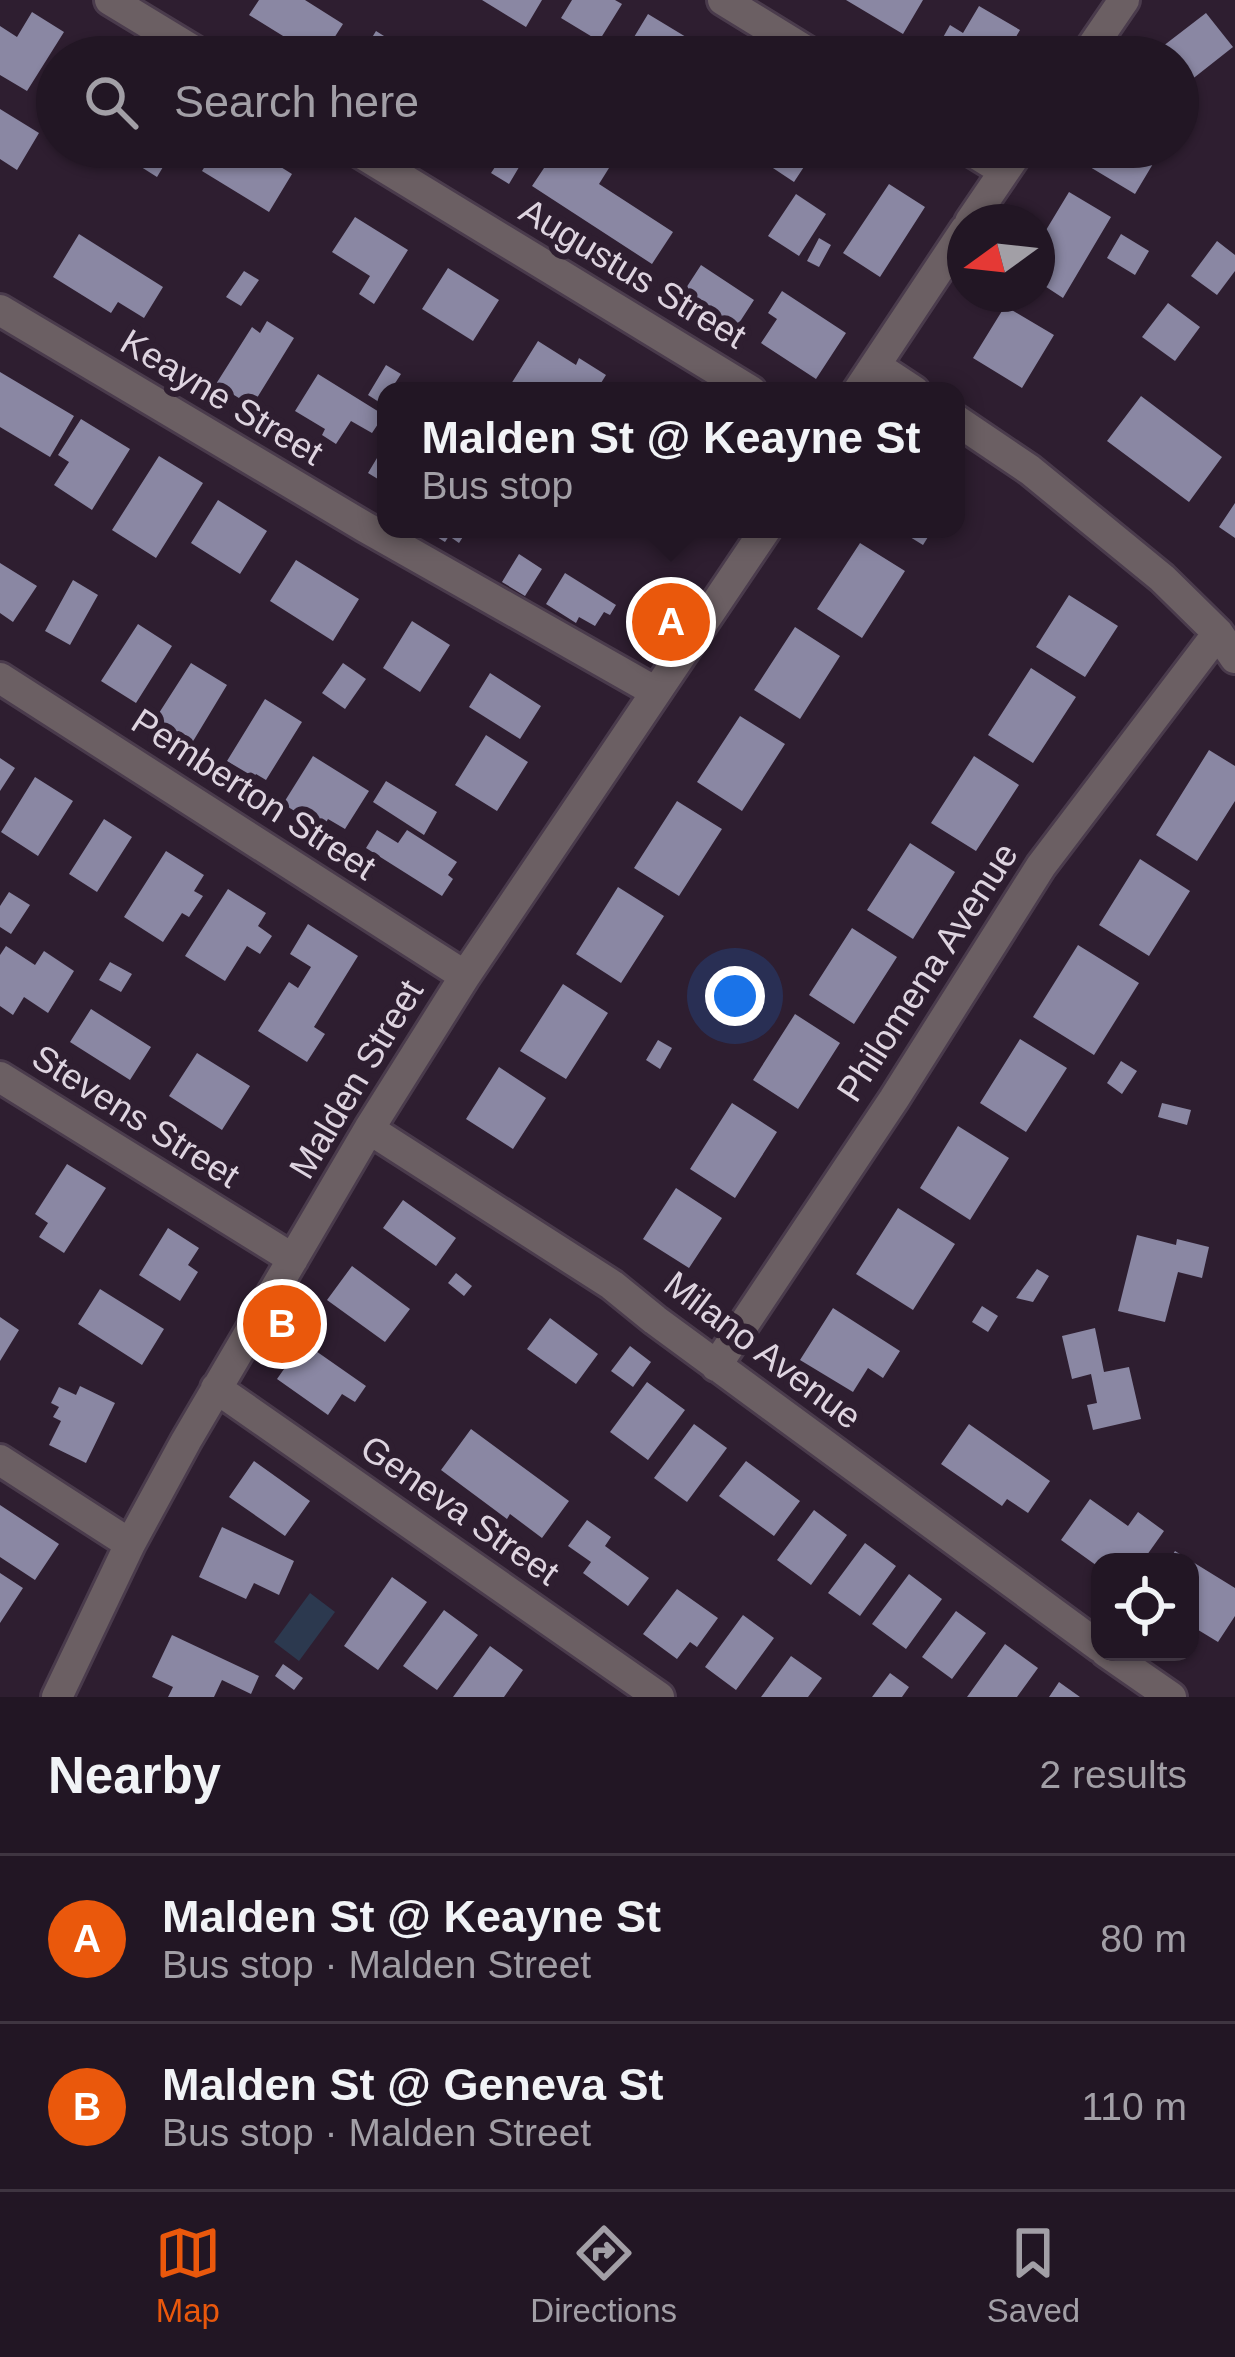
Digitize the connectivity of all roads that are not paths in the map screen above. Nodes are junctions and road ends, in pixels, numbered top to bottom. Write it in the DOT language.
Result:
graph roads {
  1 [pos="110,0"];
  2 [pos="722,0"];
  3 [pos="1124,0"];
  4 [pos="169,36"];
  5 [pos="781,36"];
  6 [pos="1099,36"];
  7 [pos="385,168"];
  8 [pos="1006,168"];
  9 [pos="982,204"];
  10 [pos="947,257"];
  11 [pos="0,310"];
  12 [pos="867,378"];
  13 [pos="736,382"];
  14 [pos="965,426"];
  15 [pos="377,534"];
  16 [pos="384,538"];
  17 [pos="760,538"];
  18 [pos="1227,645"];
  19 [pos="0,678"];
  20 [pos="656,692"];
  21 [pos="465,976"];
  22 [pos="0,1077"];
  23 [pos="369,1129"];
  24 [pos="293,1259"];
  25 [pos="716,1366"];
  26 [pos="216,1388"];
  27 [pos="0,1460"];
  28 [pos="130,1544"];
  29 [pos="1091,1641"];
  30 [pos="1119,1661"];
  31 [pos="57,1697"];
  32 [pos="659,1697"];
  33 [pos="1171,1697"];
  1 -- 4 [label="street"];
  2 -- 5 [label="street"];
  3 -- 6 [label="street"];
  7 -- 13 [label="street, Augustus Street"];
  8 -- 9 [label="street"];
  10 -- 12 [label="street"];
  11 -- 15 [label="street, Keayne Street"];
  14 -- 18 [label="street"];
  16 -- 20 [label="street, Keayne Street"];
  17 -- 20 [label="street, Malden Street"];
  18 -- 25 [label="street, Philomena Avenue"];
  19 -- 21 [label="street, Pemberton Street"];
  20 -- 21 [label="street, Malden Street"];
  21 -- 23 [label="street, Malden Street"];
  22 -- 24 [label="street, Stevens Street"];
  23 -- 24 [label="street, Malden Street"];
  23 -- 25 [label="street, Milano Avenue"];
  24 -- 26 [label="street, Malden Street"];
  25 -- 29 [label="street, Milano Avenue"];
  26 -- 28 [label="street, Malden Street"];
  26 -- 32 [label="street, Geneva Street"];
  27 -- 28 [label="street"];
  28 -- 31 [label="street, Malden Street"];
  30 -- 33 [label="street, Milano Avenue"];
}
